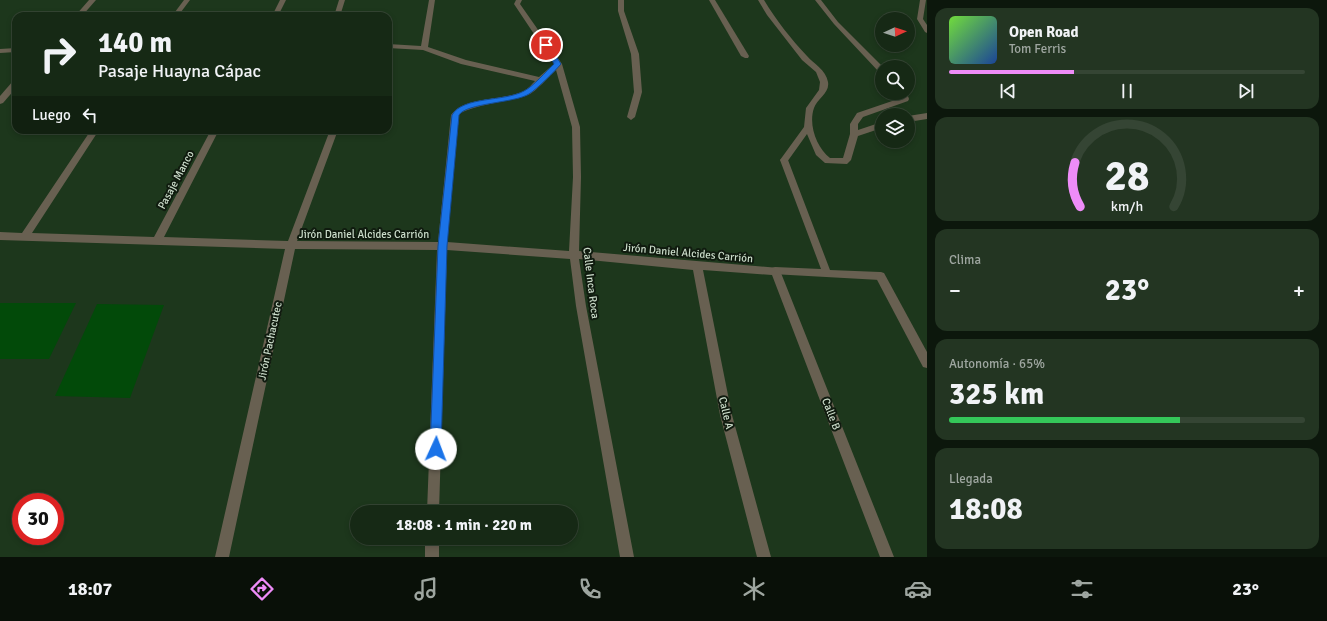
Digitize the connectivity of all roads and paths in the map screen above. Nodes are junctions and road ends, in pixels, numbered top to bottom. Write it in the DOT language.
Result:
graph roads {
  1 [pos="93,0"];
  2 [pos="188,0"];
  3 [pos="283,0"];
  4 [pos="342,0"];
  5 [pos="432,0"];
  6 [pos="519,0"];
  7 [pos="621,0"];
  8 [pos="712,0"];
  9 [pos="761,0"];
  10 [pos="818,0"];
  11 [pos="923,0"];
  12 [pos="82,12"];
  13 [pos="178,12"];
  14 [pos="277,12"];
  15 [pos="338,12"];
  16 [pos="927,32"];
  17 [pos="392,46"];
  18 [pos="424,48"];
  19 [pos="0,50"];
  20 [pos="12,50"];
  21 [pos="745,56"];
  22 [pos="875,63"];
  23 [pos="558,64"];
  24 [pos="540,80"];
  25 [pos="12,87"];
  26 [pos="0,100"];
  27 [pos="905,100"];
  28 [pos="927,116"];
  29 [pos="631,117"];
  30 [pos="915,118"];
  31 [pos="808,127"];
  32 [pos="875,127"];
  33 [pos="92,134"];
  34 [pos="213,134"];
  35 [pos="333,134"];
  36 [pos="854,134"];
  37 [pos="784,160"];
  38 [pos="0,236"];
  39 [pos="25,236"];
  40 [pos="157,241"];
  41 [pos="291,245"];
  42 [pos="442,246"];
  43 [pos="574,255"];
  44 [pos="697,266"];
  45 [pos="775,271"];
  46 [pos="827,274"];
  47 [pos="880,276"];
  48 [pos="927,363"];
  49 [pos="433,505"];
  50 [pos="432,545"];
  51 [pos="222,557"];
  52 [pos="432,557"];
  53 [pos="627,557"];
  54 [pos="764,557"];
  55 [pos="887,557"];
  1 -- 12 [label="street"];
  2 -- 13 [label="street"];
  3 -- 14 [label="street"];
  4 -- 15 [label="street"];
  5 -- 18 [label="street"];
  6 -- 23 [label="street, Calle Inca Roca"];
  7 -- 29 [label="street"];
  8 -- 21 [label="street"];
  9 -- 31 [label="street"];
  10 -- 22 [label="street"];
  11 -- 16 [label="street"];
  17 -- 18 [label="street"];
  18 -- 24 [label="street"];
  19 -- 20 [label="street"];
  23 -- 24 [label="street"];
  23 -- 43 [label="street, Calle Inca Roca"];
  24 -- 42 [label="street"];
  25 -- 26 [label="street"];
  27 -- 36 [label="street"];
  28 -- 30 [label="street"];
  31 -- 36 [label="street"];
  31 -- 37 [label="street"];
  32 -- 36 [label="street"];
  33 -- 39 [label="street"];
  34 -- 40 [label="street, Pasaje Manco"];
  35 -- 41 [label="street, Jirón Pachacutec"];
  37 -- 46 [label="lane"];
  38 -- 39 [label="street, Jirón Daniel Alcides Carrión"];
  39 -- 40 [label="street, Jirón Daniel Alcides Carrión"];
  40 -- 41 [label="street, Jirón Daniel Alcides Carrión"];
  41 -- 42 [label="street, Jirón Daniel Alcides Carrión"];
  41 -- 51 [label="street, Jirón Pachacutec"];
  42 -- 43 [label="street, Jirón Daniel Alcides Carrión"];
  42 -- 49 [label="street"];
  43 -- 44 [label="street, Jirón Daniel Alcides Carrión"];
  43 -- 53 [label="street, Calle Inca Roca"];
  44 -- 45 [label="street, Jirón Daniel Alcides Carrión"];
  44 -- 54 [label="street, Calle A"];
  45 -- 46 [label="lane"];
  45 -- 55 [label="street, Calle B"];
  46 -- 47 [label="lane"];
  47 -- 48 [label="street"];
  50 -- 52 [label="street"];
}
